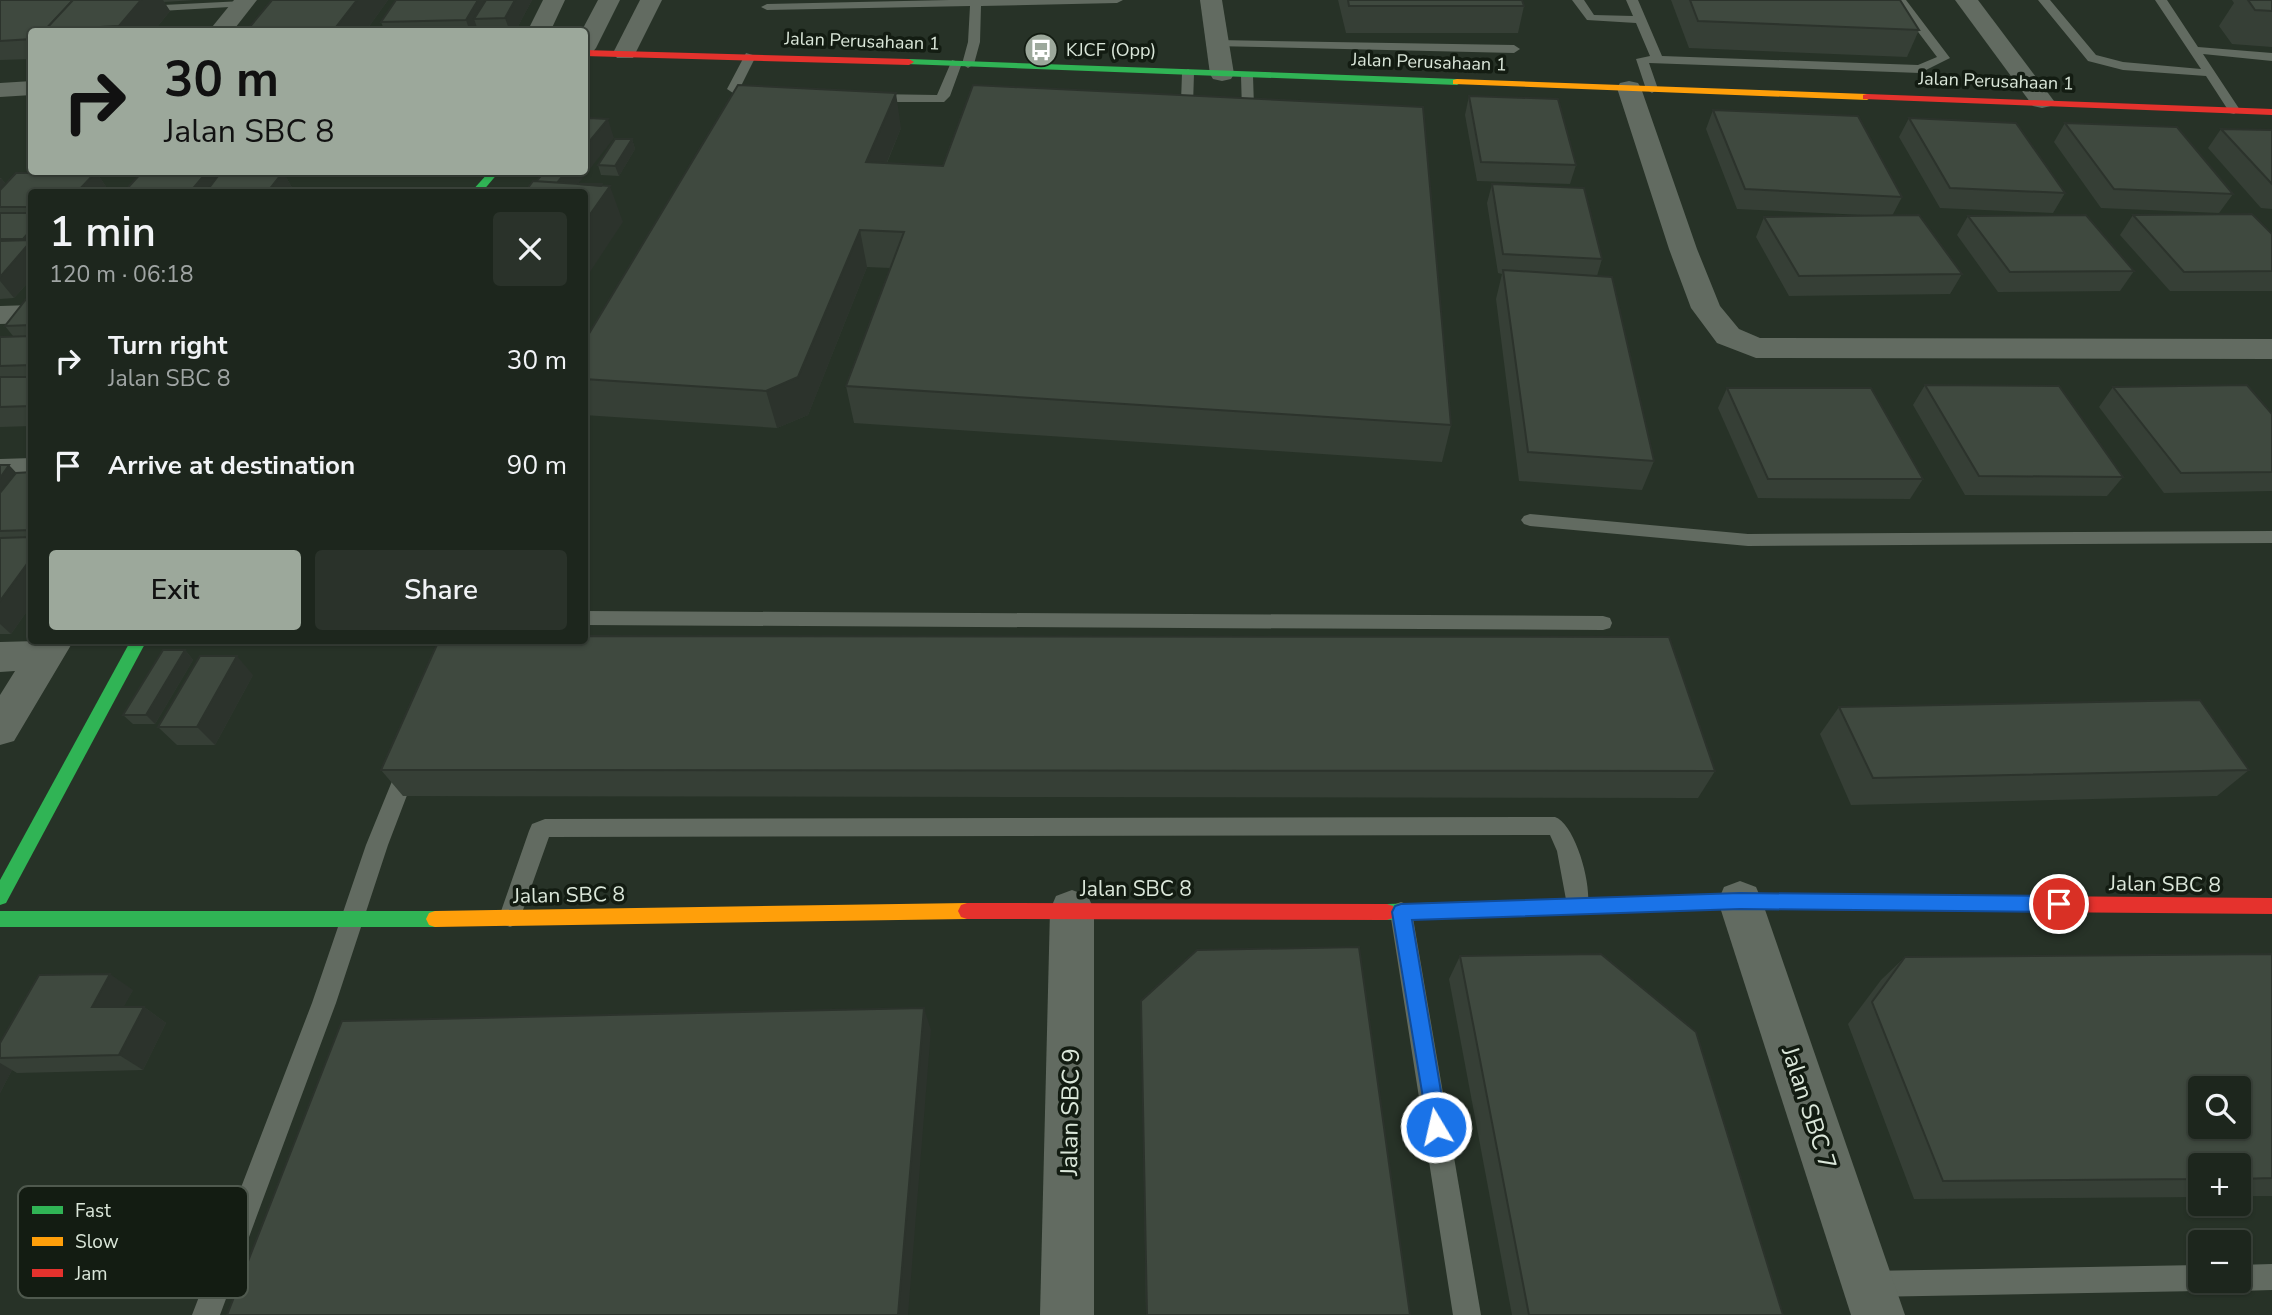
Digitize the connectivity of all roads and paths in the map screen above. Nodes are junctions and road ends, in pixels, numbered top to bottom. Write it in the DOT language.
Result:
graph roads {
  1 [pos="554,0"];
  2 [pos="609,0"];
  3 [pos="651,0"];
  4 [pos="1117,0"];
  5 [pos="1211,0"];
  6 [pos="1578,0"];
  7 [pos="1632,0"];
  8 [pos="1900,0"];
  9 [pos="1966,0"];
  10 [pos="2044,0"];
  11 [pos="2161,0"];
  12 [pos="245,2"];
  13 [pos="976,3"];
  14 [pos="767,7"];
  15 [pos="135,9"];
  16 [pos="1640,20"];
  17 [pos="222,28"];
  18 [pos="540,28"];
  19 [pos="588,42"];
  20 [pos="1217,44"];
  21 [pos="1514,49"];
  22 [pos="588,50"];
  23 [pos="2195,50"];
  24 [pos="625,53"];
  25 [pos="750,56"];
  26 [pos="2272,57"];
  27 [pos="1657,60"];
  28 [pos="962,63"];
  29 [pos="605,67"];
  30 [pos="1188,73"];
  31 [pos="2210,73"];
  32 [pos="1222,74"];
  33 [pos="1247,75"];
  34 [pos="28,88"];
  35 [pos="1641,89"];
  36 [pos="0,90"];
  37 [pos="777,93"];
  38 [pos="855,97"];
  39 [pos="2042,101"];
  40 [pos="1157,106"];
  41 [pos="2234,110"];
  42 [pos="1275,111"];
  43 [pos="2272,112"];
  44 [pos="491,175"];
  45 [pos="479,189"];
  46 [pos="0,315"];
  47 [pos="28,315"];
  48 [pos="28,320"];
  49 [pos="8,344"];
  50 [pos="2272,349"];
  51 [pos="28,470"];
  52 [pos="0,471"];
  53 [pos="1531,520"];
  54 [pos="2272,537"];
  55 [pos="588,618"];
  56 [pos="1603,623"];
  57 [pos="137,644"];
  58 [pos="51,648"];
  59 [pos="0,657"];
  60 [pos="0,729"];
  61 [pos="416,746"];
  62 [pos="0,897"];
  63 [pos="1740,901"];
  64 [pos="1578,905"];
  65 [pos="2272,906"];
  66 [pos="1072,910"];
  67 [pos="1401,912"];
  68 [pos="510,917"];
  69 [pos="0,919"];
  70 [pos="353,920"];
  71 [pos="248,1202"];
  72 [pos="2272,1277"];
  73 [pos="2251,1278"];
  74 [pos="2188,1279"];
  75 [pos="212,1298"];
  76 [pos="1873,1300"];
  77 [pos="206,1315"];
  78 [pos="1067,1315"];
  79 [pos="1467,1315"];
  1 -- 18 [label="street"];
  2 -- 19 [label="street"];
  3 -- 24 [label="street"];
  4 -- 13 [label="lane"];
  5 -- 20 [label="street"];
  6 -- 16 [label="lane"];
  7 -- 16 [label="lane"];
  8 -- 27 [label="lane"];
  9 -- 39 [label="street"];
  10 -- 31 [label="lane"];
  11 -- 23 [label="lane"];
  12 -- 15 [label="lane"];
  12 -- 17 [label="street"];
  13 -- 14 [label="lane"];
  13 -- 28 [label="lane"];
  16 -- 27 [label="lane"];
  20 -- 21 [label="lane"];
  20 -- 32 [label="street"];
  22 -- 24 [label="street, Jalan Perusahaan 1"];
  23 -- 26 [label="lane"];
  23 -- 31 [label="lane"];
  24 -- 25 [label="street, Jalan Perusahaan 1"];
  24 -- 29 [label="street"];
  25 -- 28 [label="street, Jalan Perusahaan 1"];
  25 -- 37 [label="lane"];
  27 -- 35 [label="lane"];
  28 -- 30 [label="street, Jalan Perusahaan 1"];
  28 -- 38 [label="lane"];
  30 -- 32 [label="street, Jalan Perusahaan 1"];
  30 -- 40 [label="lane"];
  31 -- 41 [label="lane"];
  32 -- 33 [label="street, Jalan Perusahaan 1"];
  33 -- 35 [label="street, Jalan Perusahaan 1"];
  33 -- 42 [label="lane"];
  34 -- 36 [label="street"];
  35 -- 39 [label="street, Jalan Perusahaan 1"];
  35 -- 50 [label="street"];
  39 -- 41 [label="street, Jalan Perusahaan 1"];
  41 -- 43 [label="street, Jalan Perusahaan 1"];
  44 -- 45 [label="street"];
  46 -- 47 [label="street"];
  48 -- 49 [label="street"];
  51 -- 52 [label="street"];
  53 -- 54 [label="lane"];
  55 -- 56 [label="lane"];
  57 -- 62 [label="street"];
  58 -- 59 [label="street"];
  58 -- 60 [label="street"];
  61 -- 70 [label="lane"];
  63 -- 64 [label="street, Jalan SBC 8"];
  63 -- 65 [label="street, Jalan SBC 8"];
  63 -- 76 [label="street, Jalan SBC 7"];
  64 -- 67 [label="street, Jalan SBC 8"];
  64 -- 68 [label="lane"];
  66 -- 67 [label="street, Jalan SBC 8"];
  66 -- 68 [label="street, Jalan SBC 8"];
  66 -- 78 [label="street, Jalan SBC 9"];
  67 -- 79 [label="lane"];
  68 -- 70 [label="street, Jalan SBC 8"];
  69 -- 70 [label="street, Jalan SBC 8"];
  70 -- 71 [label="lane"];
  72 -- 73 [label="lane"];
  74 -- 76 [label="lane"];
  75 -- 77 [label="lane"];
}
